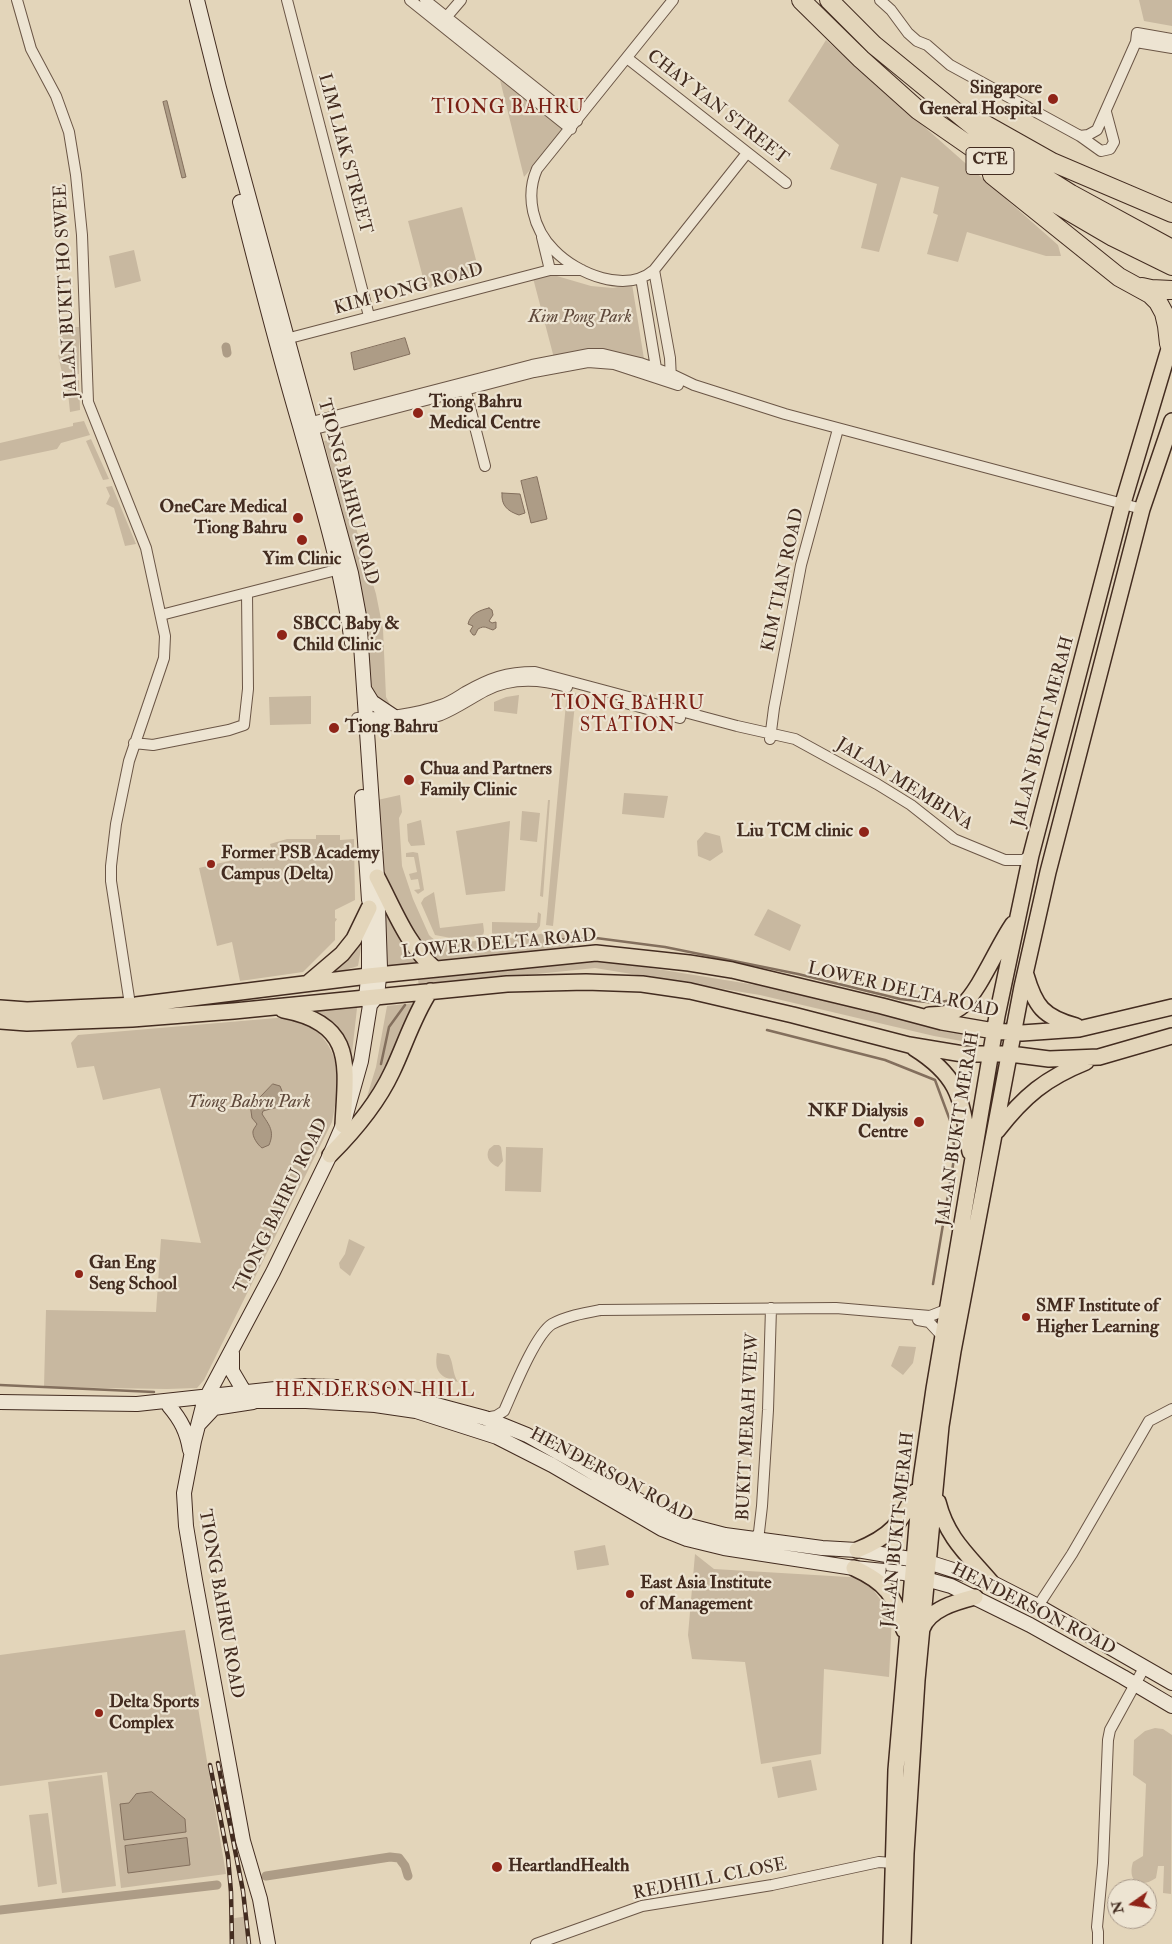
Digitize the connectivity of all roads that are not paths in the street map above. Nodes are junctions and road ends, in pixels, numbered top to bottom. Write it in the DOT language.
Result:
graph roads {
  1 [pos="17,0"];
  2 [pos="190,0"];
  3 [pos="197,0"];
  4 [pos="288,0"];
  5 [pos="410,0"];
  6 [pos="425,0"];
  7 [pos="462,0"];
  8 [pos="673,0"];
  9 [pos="802,0"];
  10 [pos="829,0"];
  11 [pos="880,0"];
  12 [pos="444,20"];
  13 [pos="456,24"];
  14 [pos="1136,38"];
  15 [pos="1172,39"];
  16 [pos="1172,48"];
  17 [pos="627,58"];
  18 [pos="918,110"];
  19 [pos="1106,112"];
  20 [pos="959,116"];
  21 [pos="574,125"];
  22 [pos="1096,131"];
  23 [pos="1111,132"];
  24 [pos="1080,136"];
  25 [pos="1092,144"];
  26 [pos="748,153"];
  27 [pos="786,183"];
  28 [pos="1139,200"];
  29 [pos="1067,202"];
  30 [pos="1172,213"];
  31 [pos="1172,221"];
  32 [pos="541,230"];
  33 [pos="1172,249"];
  34 [pos="1172,266"];
  35 [pos="550,270"];
  36 [pos="582,270"];
  37 [pos="654,270"];
  38 [pos="641,278"];
  39 [pos="1134,285"];
  40 [pos="1172,290"];
  41 [pos="369,316"];
  42 [pos="282,340"];
  43 [pos="1171,341"];
  44 [pos="655,351"];
  45 [pos="640,362"];
  46 [pos="533,368"];
  47 [pos="657,373"];
  48 [pos="671,378"];
  49 [pos="464,386"];
  50 [pos="1172,420"];
  51 [pos="306,428"];
  52 [pos="838,429"];
  53 [pos="486,466"];
  54 [pos="1123,503"];
  55 [pos="1142,509"];
  56 [pos="345,568"];
  57 [pos="247,593"];
  58 [pos="161,615"];
  59 [pos="556,681"];
  60 [pos="363,686"];
  61 [pos="393,716"];
  62 [pos="362,722"];
  63 [pos="771,736"];
  64 [pos="134,743"];
  65 [pos="1031,855"];
  66 [pos="377,877"];
  67 [pos="1027,879"];
  68 [pos="369,908"];
  69 [pos="1018,918"];
  70 [pos="435,969"];
  71 [pos="1025,973"];
  72 [pos="374,976"];
  73 [pos="308,984"];
  74 [pos="430,991"];
  75 [pos="371,1000"];
  76 [pos="1172,1007"];
  77 [pos="0,1008"];
  78 [pos="270,1008"];
  79 [pos="131,1012"];
  80 [pos="917,1015"];
  81 [pos="0,1021"];
  82 [pos="1093,1027"];
  83 [pos="994,1031"];
  84 [pos="1013,1033"];
  85 [pos="1172,1036"];
  86 [pos="909,1045"];
  87 [pos="991,1054"];
  88 [pos="1010,1054"];
  89 [pos="1099,1057"];
  90 [pos="343,1125"];
  91 [pos="995,1134"];
  92 [pos="330,1155"];
  93 [pos="972,1161"];
  94 [pos="948,1309"];
  95 [pos="773,1311"];
  96 [pos="943,1336"];
  97 [pos="232,1348"];
  98 [pos="245,1393"];
  99 [pos="205,1399"];
  100 [pos="273,1400"];
  101 [pos="0,1402"];
  102 [pos="153,1404"];
  103 [pos="169,1406"];
  104 [pos="1172,1409"];
  105 [pos="485,1418"];
  106 [pos="198,1424"];
  107 [pos="516,1430"];
  108 [pos="191,1453"];
  109 [pos="921,1479"];
  110 [pos="936,1493"];
  111 [pos="752,1538"];
  112 [pos="767,1541"];
  113 [pos="857,1550"];
  114 [pos="928,1562"];
  115 [pos="854,1568"];
  116 [pos="917,1571"];
  117 [pos="991,1582"];
  118 [pos="975,1597"];
  119 [pos="1038,1606"];
  120 [pos="922,1629"];
  121 [pos="906,1638"];
  122 [pos="1144,1668"];
  123 [pos="1172,1683"];
  124 [pos="1135,1684"];
  125 [pos="1172,1706"];
  126 [pos="893,1863"];
  127 [pos="1095,1929"];
  128 [pos="268,1944"];
  129 [pos="536,1944"];
  130 [pos="890,1944"];
  131 [pos="903,1944"];
  132 [pos="1093,1944"];
  133 [pos="1098,1944"];
  1 -- 58 [label="street, JALAN BUKIT HO SWEE"];
  2 -- 42 [label="main road, TIONG BAHRU ROAD"];
  3 -- 42 [label="main road, TIONG BAHRU ROAD"];
  4 -- 41 [label="street, LIM LIAK STREET"];
  5 -- 12 [label="street"];
  6 -- 12 [label="street"];
  7 -- 12 [label="street"];
  7 -- 13 [label="street"];
  8 -- 17 [label="street"];
  9 -- 18 [label="highway, CTE"];
  10 -- 20 [label="highway, CTE"];
  11 -- 24 [label="street"];
  12 -- 13 [label="street"];
  12 -- 21 [label="street"];
  13 -- 21 [label="street"];
  14 -- 15 [label="street"];
  14 -- 16 [label="street"];
  14 -- 19 [label="street"];
  17 -- 21 [label="street"];
  17 -- 26 [label="street, CHAY YAN STREET"];
  18 -- 29 [label="highway, CTE"];
  18 -- 39 [label="highway"];
  19 -- 22 [label="street"];
  19 -- 23 [label="street"];
  20 -- 28 [label="highway"];
  20 -- 29 [label="highway, CTE"];
  21 -- 32 [label="street"];
  22 -- 23 [label="street"];
  22 -- 24 [label="street"];
  22 -- 25 [label="street"];
  23 -- 25 [label="street"];
  24 -- 25 [label="street"];
  26 -- 27 [label="street, CHAY YAN STREET"];
  26 -- 37 [label="street"];
  28 -- 30 [label="highway"];
  28 -- 31 [label="highway"];
  29 -- 33 [label="highway, CTE"];
  29 -- 34 [label="highway, CTE"];
  32 -- 35 [label="street"];
  32 -- 36 [label="street"];
  35 -- 36 [label="street, KIM PONG ROAD"];
  35 -- 41 [label="street, KIM PONG ROAD"];
  36 -- 38 [label="street"];
  37 -- 38 [label="street"];
  37 -- 48 [label="street"];
  38 -- 44 [label="street"];
  39 -- 40 [label="highway"];
  39 -- 43 [label="highway"];
  41 -- 42 [label="street, KIM PONG ROAD"];
  42 -- 51 [label="main road, TIONG BAHRU ROAD"];
  43 -- 54 [label="main road, JALAN BUKIT MERAH"];
  44 -- 45 [label="street"];
  44 -- 47 [label="street"];
  45 -- 46 [label="street"];
  45 -- 47 [label="street"];
  46 -- 47 [label="street"];
  46 -- 49 [label="street"];
  47 -- 48 [label="street"];
  48 -- 52 [label="street"];
  49 -- 51 [label="street"];
  49 -- 53 [label="street"];
  50 -- 55 [label="main road, JALAN BUKIT MERAH"];
  51 -- 56 [label="main road, TIONG BAHRU ROAD"];
  52 -- 54 [label="street"];
  52 -- 63 [label="street, KIM TIAN ROAD"];
  54 -- 55 [label="street"];
  54 -- 65 [label="main road, JALAN BUKIT MERAH"];
  55 -- 71 [label="main road, JALAN BUKIT MERAH"];
  56 -- 57 [label="street"];
  56 -- 60 [label="main road, TIONG BAHRU ROAD"];
  56 -- 62 [label="main road, TIONG BAHRU ROAD"];
  57 -- 58 [label="street"];
  57 -- 64 [label="street"];
  58 -- 64 [label="street, JALAN BUKIT HO SWEE"];
  59 -- 61 [label="street, JALAN MEMBINA"];
  59 -- 62 [label="street, JALAN MEMBINA"];
  59 -- 63 [label="street, JALAN MEMBINA"];
  60 -- 61 [label="main road"];
  60 -- 62 [label="main road, TIONG BAHRU ROAD"];
  61 -- 62 [label="street, JALAN MEMBINA"];
  62 -- 66 [label="main road, TIONG BAHRU ROAD"];
  62 -- 68 [label="main road, TIONG BAHRU ROAD"];
  63 -- 65 [label="street, JALAN MEMBINA"];
  63 -- 67 [label="street, JALAN MEMBINA"];
  64 -- 79 [label="street, JALAN BUKIT HO SWEE"];
  65 -- 67 [label="main road, JALAN BUKIT MERAH"];
  66 -- 70 [label="main road"];
  66 -- 72 [label="main road, TIONG BAHRU ROAD"];
  67 -- 69 [label="main road, JALAN BUKIT MERAH"];
  68 -- 72 [label="main road, TIONG BAHRU ROAD"];
  68 -- 73 [label="main road"];
  69 -- 80 [label="main road"];
  69 -- 83 [label="main road, JALAN BUKIT MERAH"];
  70 -- 72 [label="main road, LOWER DELTA ROAD"];
  70 -- 80 [label="main road, LOWER DELTA ROAD"];
  71 -- 82 [label="main road"];
  71 -- 84 [label="main road, JALAN BUKIT MERAH"];
  72 -- 73 [label="main road, LOWER DELTA ROAD"];
  72 -- 75 [label="main road, TIONG BAHRU ROAD"];
  73 -- 79 [label="main road, LOWER DELTA ROAD"];
  74 -- 75 [label="main road, LOWER DELTA ROAD"];
  74 -- 86 [label="main road, LOWER DELTA ROAD"];
  74 -- 92 [label="main road"];
  75 -- 78 [label="main road, LOWER DELTA ROAD"];
  75 -- 90 [label="main road, TIONG BAHRU ROAD"];
  76 -- 82 [label="main road, LOWER DELTA ROAD"];
  77 -- 79 [label="main road, LOWER DELTA ROAD"];
  78 -- 79 [label="main road, LOWER DELTA ROAD"];
  78 -- 90 [label="main road"];
  79 -- 81 [label="main road, LOWER DELTA ROAD"];
  80 -- 83 [label="main road, LOWER DELTA ROAD"];
  82 -- 84 [label="main road, LOWER DELTA ROAD"];
  83 -- 84 [label="main road, LOWER DELTA ROAD"];
  83 -- 87 [label="main road, JALAN BUKIT MERAH"];
  84 -- 88 [label="main road, JALAN BUKIT MERAH"];
  85 -- 89 [label="main road, LOWER DELTA ROAD"];
  86 -- 87 [label="main road, LOWER DELTA ROAD"];
  86 -- 93 [label="main road"];
  87 -- 88 [label="main road, LOWER DELTA ROAD"];
  87 -- 93 [label="main road, JALAN BUKIT MERAH"];
  88 -- 89 [label="main road, LOWER DELTA ROAD"];
  88 -- 91 [label="main road, JALAN BUKIT MERAH"];
  89 -- 91 [label="main road"];
  90 -- 92 [label="main road, TIONG BAHRU ROAD"];
  91 -- 110 [label="main road, JALAN BUKIT MERAH"];
  92 -- 97 [label="main road, TIONG BAHRU ROAD"];
  93 -- 94 [label="main road, JALAN BUKIT MERAH"];
  94 -- 95 [label="street, BUKIT MERAH VIEW"];
  94 -- 96 [label="main road, JALAN BUKIT MERAH"];
  95 -- 96 [label="street, BUKIT MERAH VIEW"];
  95 -- 105 [label="street, BUKIT MERAH VIEW"];
  95 -- 107 [label="street, BUKIT MERAH VIEW"];
  95 -- 111 [label="street, BUKIT MERAH VIEW"];
  95 -- 112 [label="street, BUKIT MERAH VIEW"];
  96 -- 109 [label="main road, JALAN BUKIT MERAH"];
  97 -- 98 [label="main road"];
  97 -- 99 [label="main road, TIONG BAHRU ROAD"];
  98 -- 99 [label="main road, HENDERSON ROAD"];
  98 -- 105 [label="main road, HENDERSON ROAD"];
  99 -- 100 [label="main road, HENDERSON ROAD"];
  99 -- 102 [label="main road, HENDERSON ROAD"];
  99 -- 103 [label="main road, HENDERSON ROAD"];
  99 -- 106 [label="main road, TIONG BAHRU ROAD"];
  100 -- 106 [label="main road"];
  100 -- 115 [label="main road, HENDERSON ROAD"];
  101 -- 102 [label="main road, HENDERSON ROAD"];
  102 -- 103 [label="main road, HENDERSON ROAD"];
  103 -- 108 [label="main road"];
  104 -- 119 [label="street, HENDERSON ROAD"];
  105 -- 107 [label="main road, HENDERSON ROAD"];
  106 -- 108 [label="main road, TIONG BAHRU ROAD"];
  107 -- 111 [label="main road, HENDERSON ROAD"];
  108 -- 128 [label="main road, TIONG BAHRU ROAD"];
  109 -- 113 [label="main road"];
  109 -- 116 [label="main road, JALAN BUKIT MERAH"];
  110 -- 114 [label="main road, JALAN BUKIT MERAH"];
  110 -- 117 [label="main road"];
  111 -- 112 [label="main road, HENDERSON ROAD"];
  112 -- 113 [label="main road, HENDERSON ROAD"];
  113 -- 116 [label="main road, HENDERSON ROAD"];
  114 -- 116 [label="main road, JALAN BUKIT MERAH"];
  114 -- 117 [label="main road, HENDERSON ROAD"];
  115 -- 116 [label="main road, HENDERSON ROAD"];
  115 -- 121 [label="main road"];
  116 -- 118 [label="main road, HENDERSON ROAD"];
  116 -- 120 [label="main road, JALAN BUKIT MERAH"];
  116 -- 121 [label="main road, JALAN BUKIT MERAH"];
  117 -- 119 [label="main road, HENDERSON ROAD"];
  118 -- 120 [label="main road"];
  118 -- 124 [label="main road, HENDERSON ROAD"];
  119 -- 122 [label="main road, HENDERSON ROAD"];
  120 -- 131 [label="main road, JALAN BUKIT MERAH"];
  121 -- 126 [label="main road, JALAN BUKIT MERAH"];
  122 -- 123 [label="main road, HENDERSON ROAD"];
  122 -- 124 [label="street"];
  124 -- 125 [label="main road, HENDERSON ROAD"];
  124 -- 127 [label="street"];
  126 -- 129 [label="street, REDHILL CLOSE"];
  126 -- 130 [label="main road, JALAN BUKIT MERAH"];
  127 -- 132 [label="street"];
  127 -- 133 [label="street"];
}
